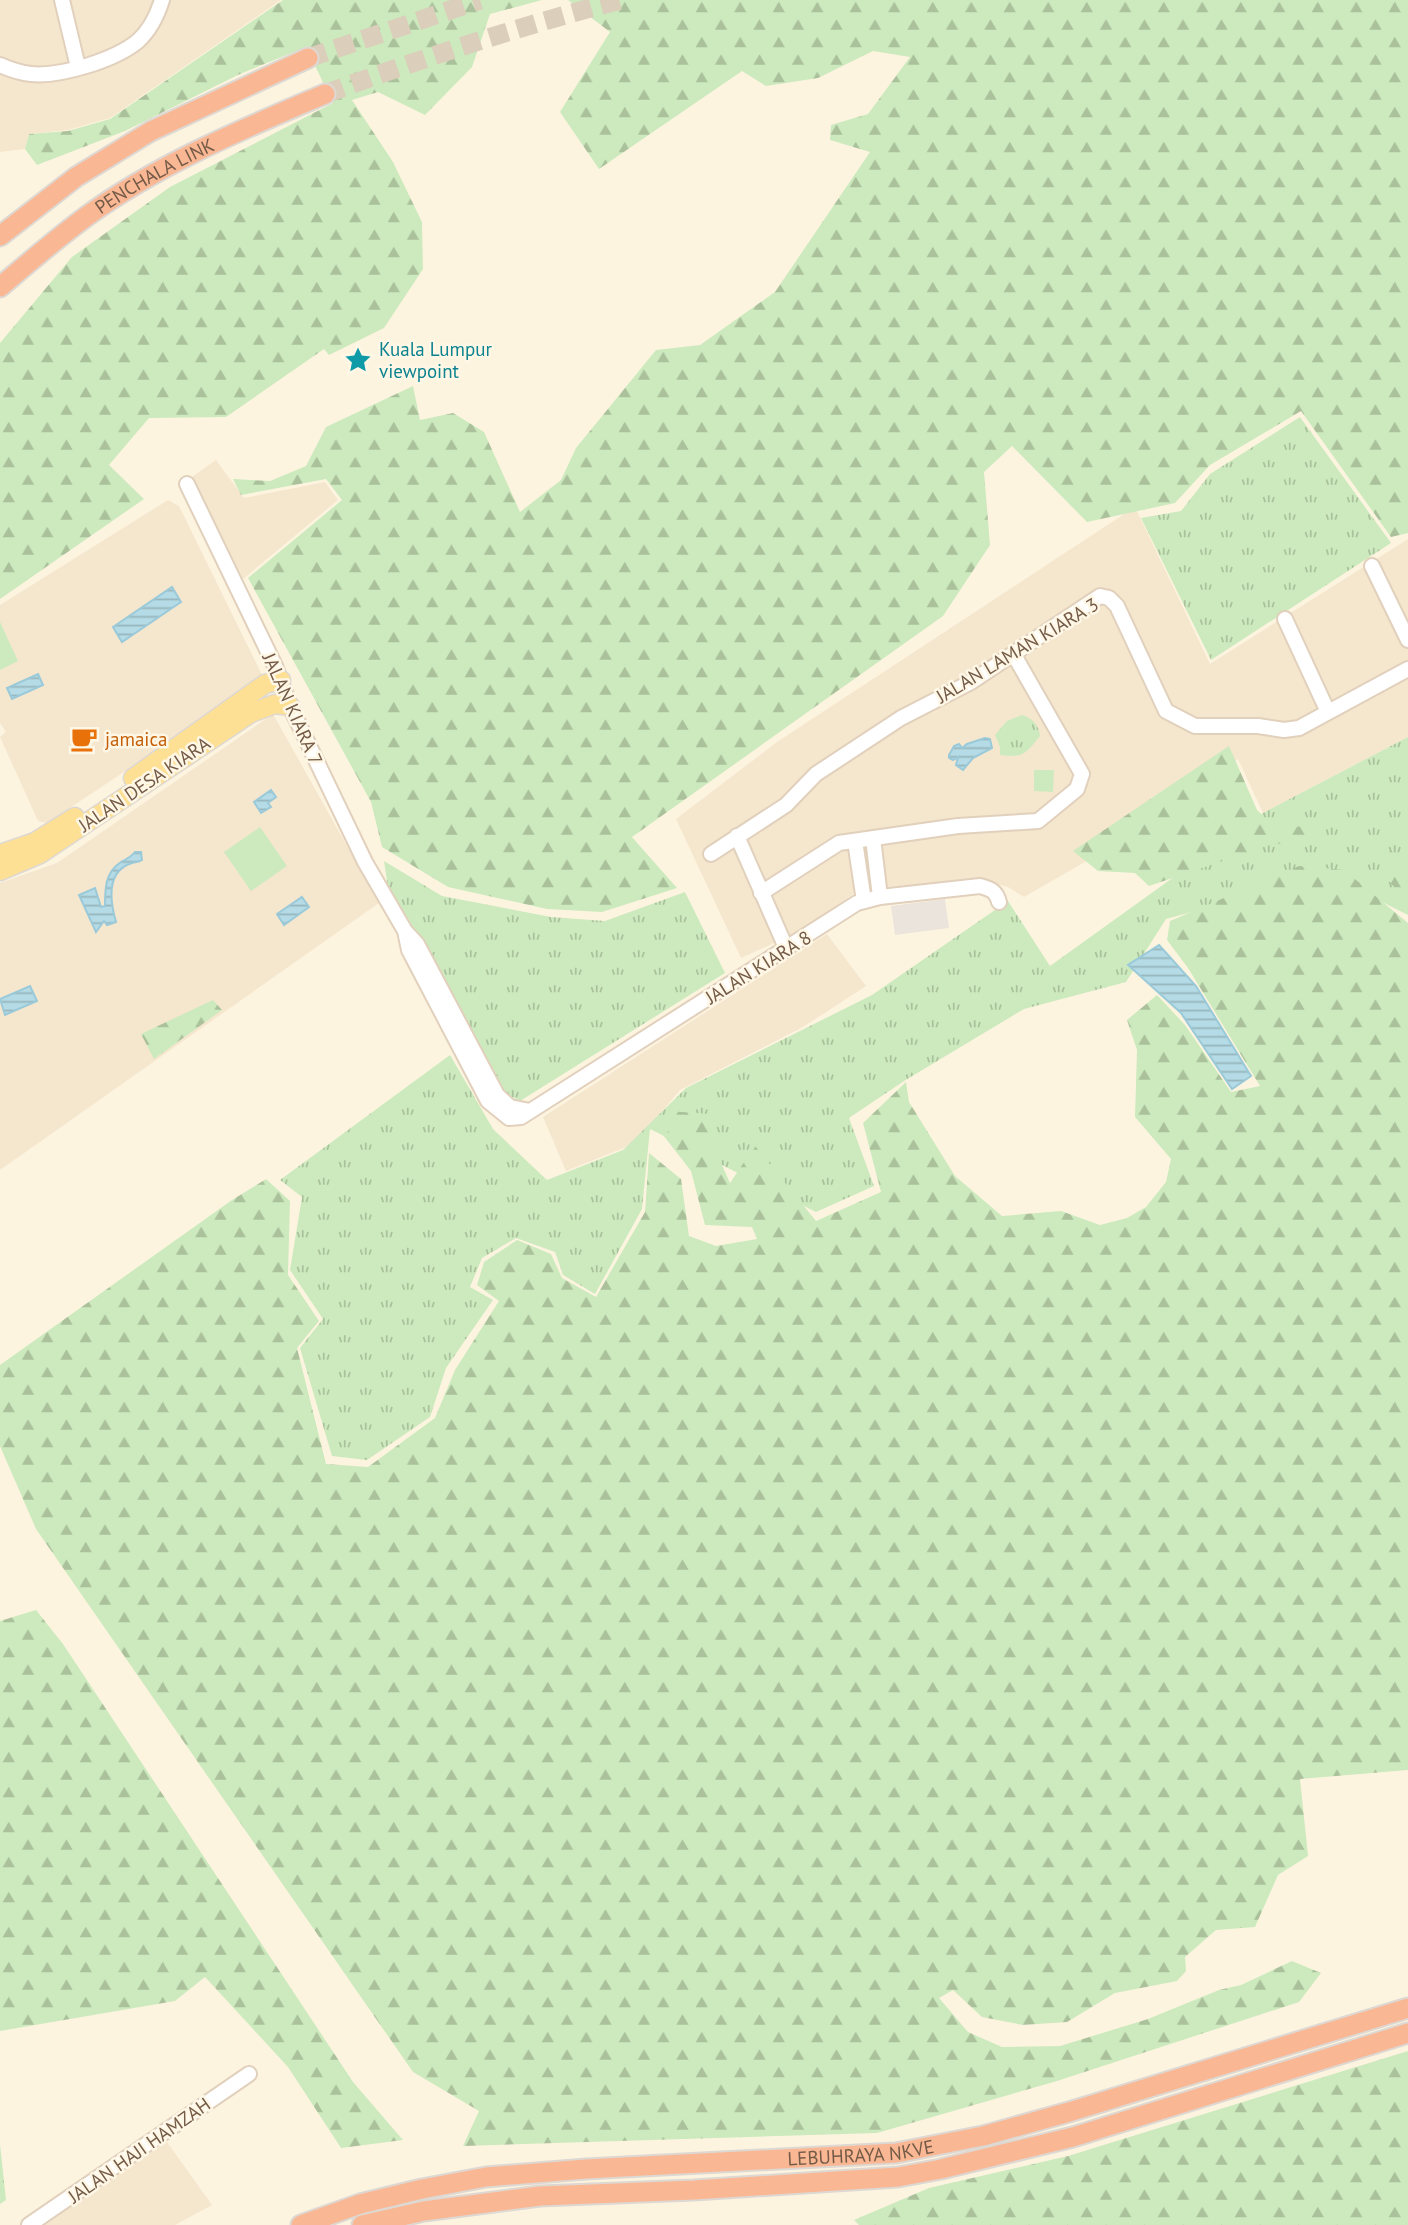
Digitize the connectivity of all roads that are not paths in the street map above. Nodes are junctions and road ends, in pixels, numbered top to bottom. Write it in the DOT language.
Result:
graph roads {
  1 [pos="62,0"];
  2 [pos="162,0"];
  3 [pos="308,58"];
  4 [pos="0,65"];
  5 [pos="78,67"];
  6 [pos="325,94"];
  7 [pos="0,236"];
  8 [pos="0,287"];
  9 [pos="187,484"];
  10 [pos="1372,566"];
  11 [pos="1285,620"];
  12 [pos="1408,640"];
  13 [pos="1014,655"];
  14 [pos="1408,669"];
  15 [pos="282,680"];
  16 [pos="290,706"];
  17 [pos="1328,712"];
  18 [pos="737,836"];
  19 [pos="873,838"];
  20 [pos="855,841"];
  21 [pos="0,854"];
  22 [pos="710,854"];
  23 [pos="0,871"];
  24 [pos="761,893"];
  25 [pos="880,897"];
  26 [pos="864,901"];
  27 [pos="999,902"];
  28 [pos="405,931"];
  29 [pos="787,950"];
  30 [pos="1408,2008"];
  31 [pos="1408,2033"];
  32 [pos="249,2074"];
  33 [pos="29,2225"];
  34 [pos="301,2225"];
  35 [pos="362,2225"];
  1 -- 5 [label="street"];
  2 -- 5 [label="street"];
  3 -- 7 [label="highway, PENCHALA LINK"];
  4 -- 5 [label="street"];
  6 -- 8 [label="highway, PENCHALA LINK"];
  9 -- 15 [label="street, JALAN KIARA 7"];
  10 -- 12 [label="street"];
  11 -- 17 [label="street"];
  13 -- 17 [label="street, JALAN LAMAN KIARA 3"];
  13 -- 18 [label="street, JALAN LAMAN KIARA 3"];
  13 -- 19 [label="street"];
  14 -- 17 [label="street, JALAN LAMAN KIARA 3"];
  15 -- 16 [label="street, JALAN KIARA 7"];
  15 -- 21 [label="main road, JALAN DESA KIARA"];
  16 -- 23 [label="main road, JALAN DESA KIARA"];
  16 -- 28 [label="street, JALAN KIARA 7"];
  18 -- 22 [label="street, JALAN LAMAN KIARA 3"];
  18 -- 24 [label="street"];
  19 -- 20 [label="street"];
  19 -- 25 [label="street"];
  20 -- 24 [label="street"];
  20 -- 26 [label="street"];
  24 -- 29 [label="street"];
  25 -- 26 [label="street, JALAN KIARA 8"];
  25 -- 27 [label="street, JALAN KIARA 8"];
  26 -- 29 [label="street, JALAN KIARA 8"];
  28 -- 29 [label="street, JALAN KIARA 8"];
  30 -- 34 [label="highway, LEBUHRAYA NKVE"];
  31 -- 35 [label="highway, LEBUHRAYA NKVE"];
  32 -- 33 [label="street, JALAN HAJI HAMZAH"];
}
